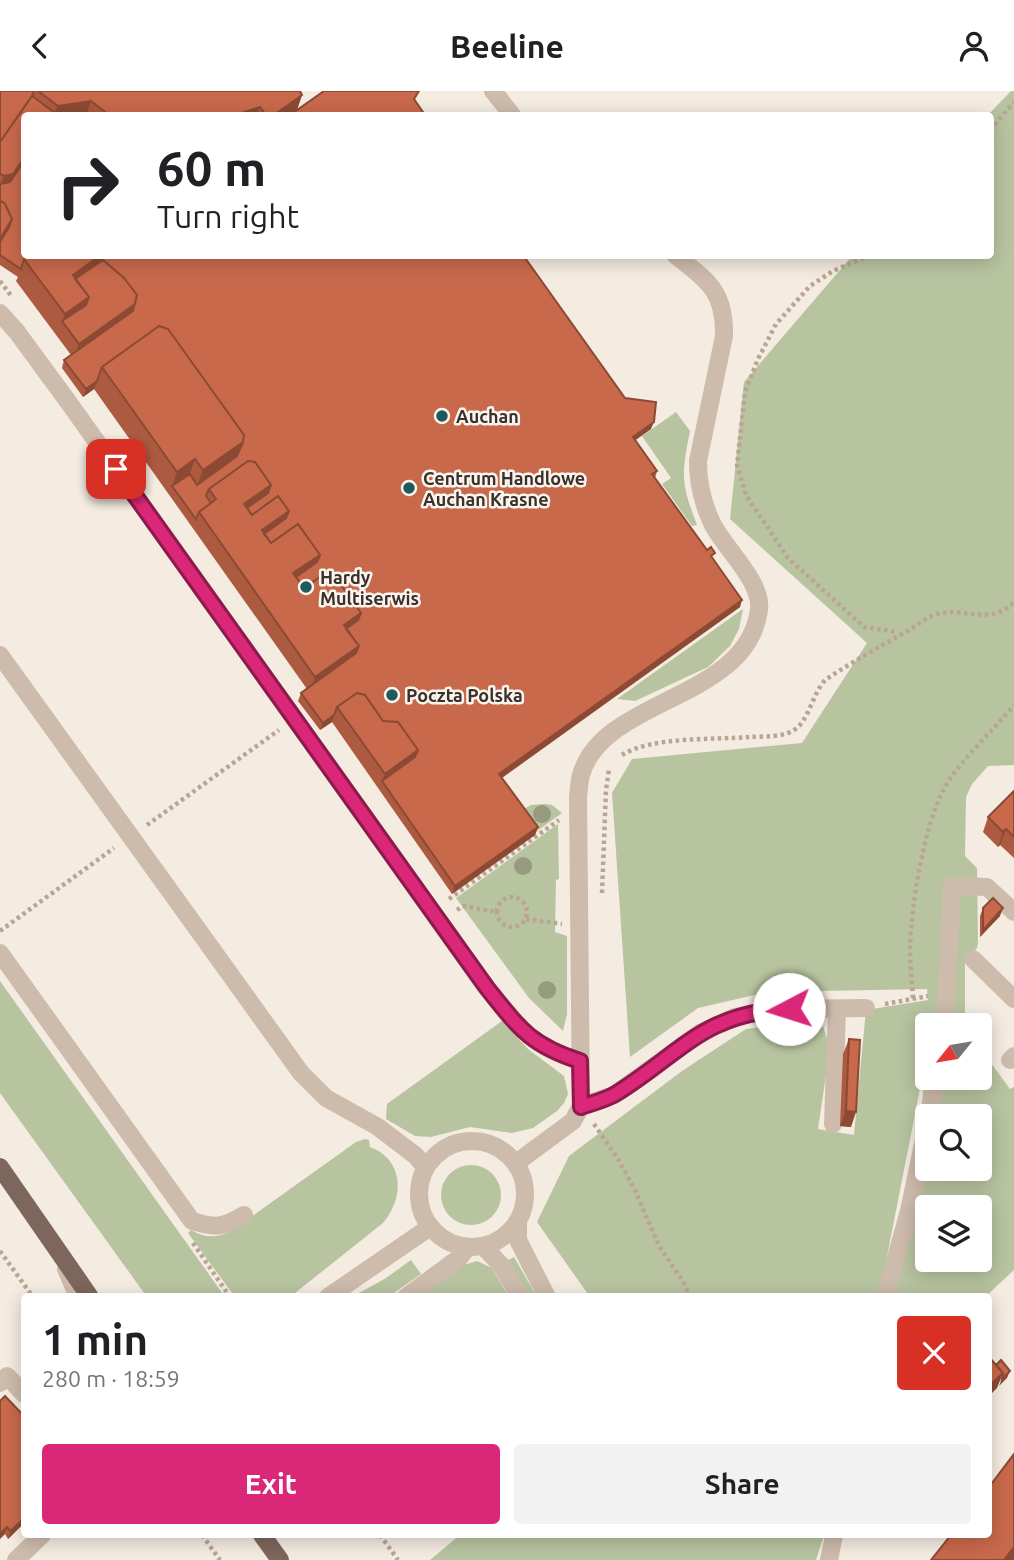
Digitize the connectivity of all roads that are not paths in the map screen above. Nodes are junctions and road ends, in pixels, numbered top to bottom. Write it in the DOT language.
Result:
graph roads {
  1 [pos="493,91"];
  2 [pos="510,112"];
  3 [pos="680,259"];
  4 [pos="0,313"];
  5 [pos="0,655"];
  6 [pos="1014,912"];
  7 [pos="0,953"];
  8 [pos="973,959"];
  9 [pos="1014,999"];
  10 [pos="866,1008"];
  11 [pos="837,1009"];
  12 [pos="946,1013"];
  13 [pos="580,1061"];
  14 [pos="581,1107"];
  15 [pos="833,1124"];
  16 [pos="516,1163"];
  17 [pos="0,1167"];
  18 [pos="425,1167"];
  19 [pos="915,1181"];
  20 [pos="244,1215"];
  21 [pos="518,1221"];
  22 [pos="430,1227"];
  23 [pos="54,1244"];
  24 [pos="476,1246"];
  25 [pos="76,1293"];
  26 [pos="87,1293"];
  27 [pos="334,1293"];
  28 [pos="411,1293"];
  29 [pos="518,1293"];
  30 [pos="545,1293"];
  31 [pos="886,1293"];
  32 [pos="0,1384"];
  33 [pos="21,1391"];
  34 [pos="39,1538"];
  35 [pos="264,1538"];
  36 [pos="833,1538"];
  37 [pos="16,1560"];
  38 [pos="280,1560"];
  39 [pos="829,1560"];
  1 -- 2 [label="street"];
  3 -- 13 [label="street"];
  4 -- 13 [label="street"];
  5 -- 18 [label="street"];
  6 -- 12 [label="street"];
  7 -- 20 [label="street"];
  8 -- 9 [label="street"];
  10 -- 11 [label="street"];
  11 -- 14 [label="street"];
  11 -- 15 [label="street"];
  13 -- 14 [label="street"];
  14 -- 16 [label="street"];
  16 -- 18 [label="street"];
  16 -- 21 [label="street"];
  17 -- 23 [label="main road"];
  18 -- 22 [label="street"];
  19 -- 31 [label="street"];
  21 -- 24 [label="street"];
  21 -- 30 [label="street"];
  22 -- 24 [label="street"];
  22 -- 27 [label="street"];
  23 -- 25 [label="street"];
  23 -- 26 [label="main road"];
  24 -- 28 [label="street"];
  24 -- 29 [label="street"];
  32 -- 33 [label="street"];
  34 -- 37 [label="street"];
  35 -- 38 [label="main road"];
  36 -- 39 [label="street"];
}
